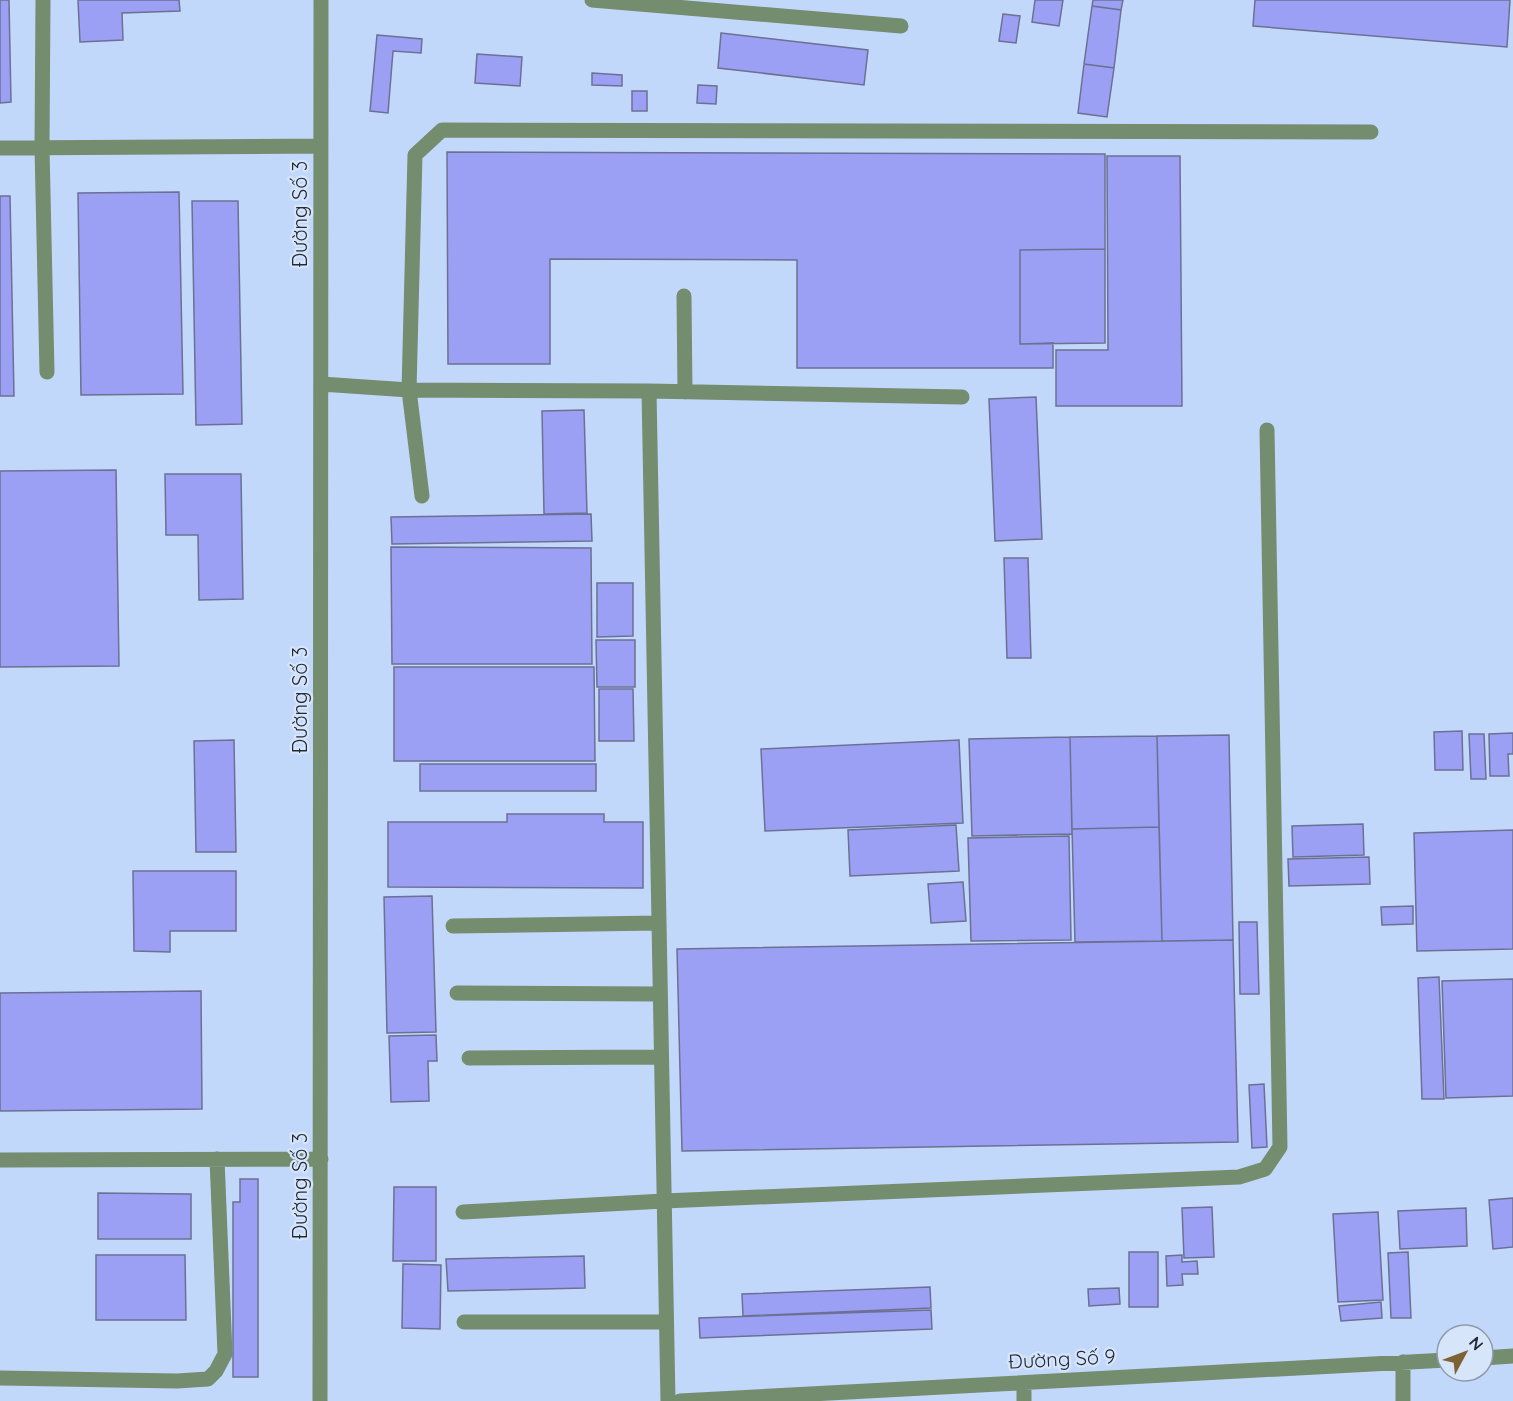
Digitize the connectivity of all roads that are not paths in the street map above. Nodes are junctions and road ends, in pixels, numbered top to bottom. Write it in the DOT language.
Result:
graph roads {
  1 [pos="43,0"];
  2 [pos="321,0"];
  3 [pos="592,0"];
  4 [pos="901,26"];
  5 [pos="1371,132"];
  6 [pos="321,146"];
  7 [pos="0,148"];
  8 [pos="42,148"];
  9 [pos="684,296"];
  10 [pos="47,372"];
  11 [pos="321,384"];
  12 [pos="409,390"];
  13 [pos="649,391"];
  14 [pos="685,392"];
  15 [pos="962,397"];
  16 [pos="1267,430"];
  17 [pos="422,496"];
  18 [pos="659,923"];
  19 [pos="453,926"];
  20 [pos="457,993"];
  21 [pos="660,994"];
  22 [pos="661,1057"];
  23 [pos="469,1058"];
  24 [pos="217,1159"];
  25 [pos="321,1159"];
  26 [pos="0,1160"];
  27 [pos="664,1201"];
  28 [pos="464,1212"];
  29 [pos="464,1322"];
  30 [pos="666,1322"];
  31 [pos="1513,1356"];
  32 [pos="1495,1357"];
  33 [pos="1435,1360"];
  34 [pos="1403,1362"];
  35 [pos="0,1378"];
  36 [pos="1024,1383"];
  37 [pos="320,1401"];
  38 [pos="668,1401"];
  39 [pos="680,1401"];
  40 [pos="1024,1401"];
  41 [pos="1403,1401"];
  1 -- 8 [label="street"];
  2 -- 6 [label="street, Đường Số 3"];
  3 -- 4 [label="street"];
  5 -- 12 [label="street"];
  6 -- 8 [label="street"];
  6 -- 11 [label="street, Đường Số 3"];
  7 -- 8 [label="street"];
  8 -- 10 [label="street"];
  9 -- 14 [label="street"];
  11 -- 12 [label="street"];
  11 -- 25 [label="street, Đường Số 3"];
  12 -- 13 [label="street"];
  12 -- 17 [label="street"];
  13 -- 14 [label="street"];
  13 -- 18 [label="street"];
  14 -- 15 [label="street"];
  16 -- 27 [label="street"];
  18 -- 19 [label="street"];
  18 -- 21 [label="street"];
  20 -- 21 [label="street"];
  21 -- 22 [label="street"];
  22 -- 23 [label="street"];
  22 -- 27 [label="street"];
  24 -- 25 [label="street"];
  24 -- 26 [label="street"];
  24 -- 35 [label="street"];
  25 -- 37 [label="street, Đường Số 3"];
  27 -- 28 [label="street"];
  27 -- 30 [label="street"];
  29 -- 30 [label="street"];
  30 -- 38 [label="street"];
  31 -- 32 [label="street"];
  33 -- 34 [label="street, Đường Số 9"];
  34 -- 36 [label="street, Đường Số 9"];
  34 -- 41 [label="street"];
  36 -- 39 [label="street, Đường Số 9"];
  36 -- 40 [label="street"];
}
